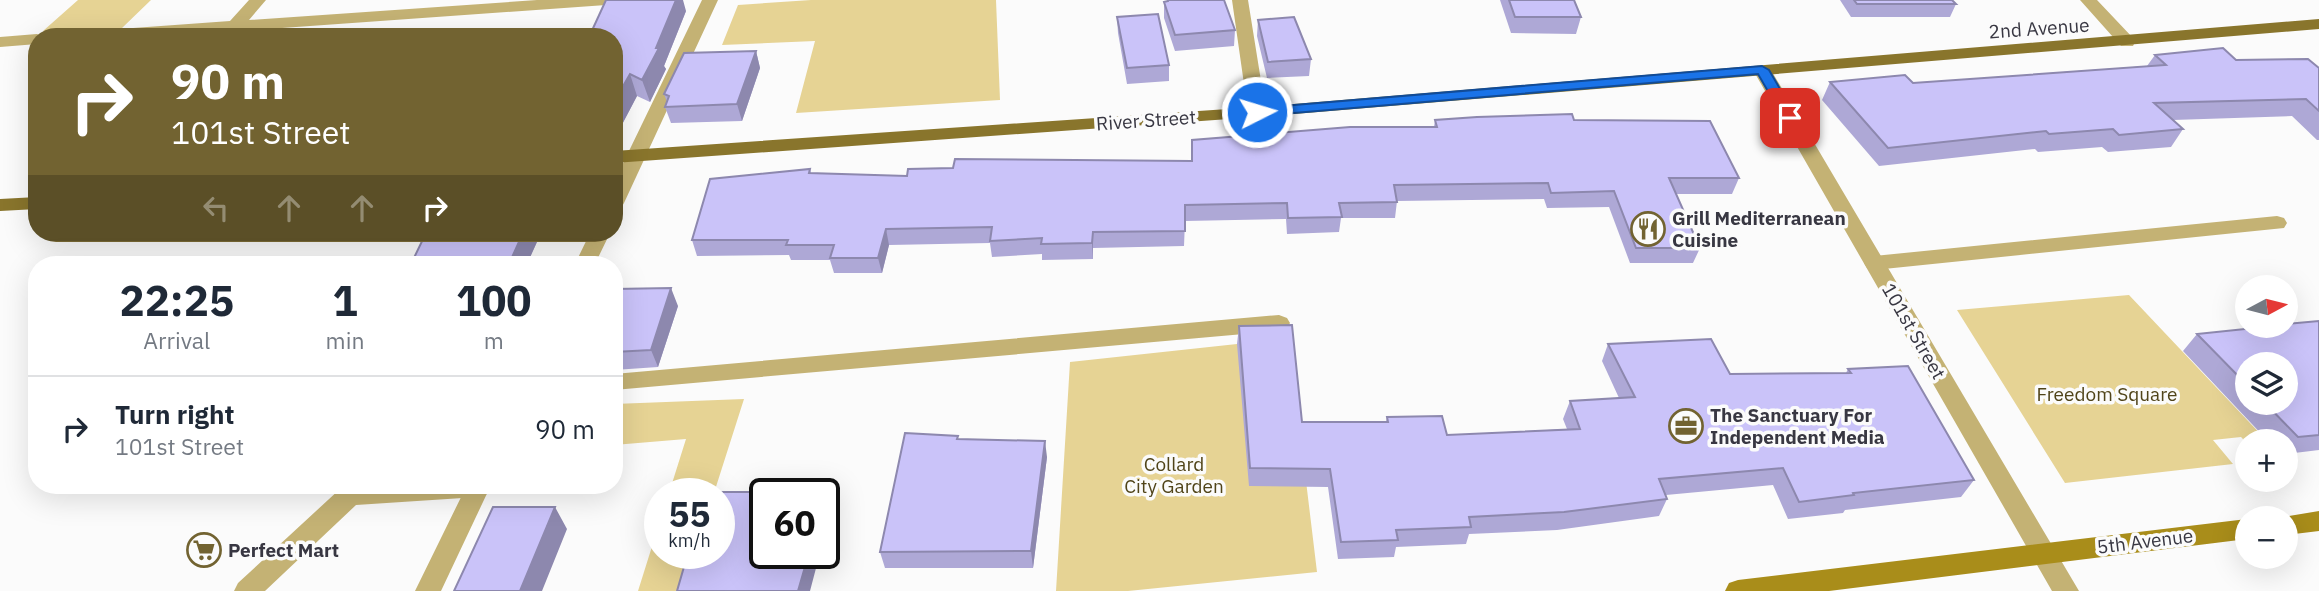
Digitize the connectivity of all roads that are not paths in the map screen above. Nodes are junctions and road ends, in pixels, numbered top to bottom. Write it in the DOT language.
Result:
graph roads {
  1 [pos="258,0"];
  2 [pos="606,0"];
  3 [pos="710,0"];
  4 [pos="1240,0"];
  5 [pos="2088,0"];
  6 [pos="2319,24"];
  7 [pos="233,28"];
  8 [pos="276,28"];
  9 [pos="28,40"];
  10 [pos="0,42"];
  11 [pos="2127,42"];
  12 [pos="1762,70"];
  13 [pos="1257,112"];
  14 [pos="637,155"];
  15 [pos="623,156"];
  16 [pos="623,184"];
  17 [pos="28,203"];
  18 [pos="0,205"];
  19 [pos="2277,223"];
  20 [pos="1874,263"];
  21 [pos="1279,323"];
  22 [pos="623,381"];
  23 [pos="364,494"];
  24 [pos="474,494"];
  25 [pos="2319,521"];
  26 [pos="2298,523"];
  27 [pos="2235,530"];
  28 [pos="2044,554"];
  29 [pos="247,591"];
  30 [pos="428,591"];
  31 [pos="1738,591"];
  32 [pos="2066,591"];
  1 -- 7 [label="street"];
  2 -- 8 [label="street"];
  3 -- 14 [label="street"];
  4 -- 13 [label="street"];
  5 -- 11 [label="street"];
  6 -- 11 [label="main road, 2nd Avenue"];
  9 -- 10 [label="street"];
  11 -- 12 [label="main road, 2nd Avenue"];
  12 -- 13 [label="main road, River Street"];
  12 -- 20 [label="street, 101st Street"];
  13 -- 14 [label="main road, River Street"];
  14 -- 15 [label="main road, River Street"];
  14 -- 16 [label="street"];
  17 -- 18 [label="main road"];
  19 -- 20 [label="street"];
  20 -- 28 [label="street, 101st Street"];
  21 -- 22 [label="street"];
  23 -- 29 [label="street"];
  24 -- 30 [label="street"];
  25 -- 26 [label="street"];
  27 -- 28 [label="street, 5th Avenue"];
  28 -- 31 [label="street, 5th Avenue"];
  28 -- 32 [label="street, 101st Street"];
}
